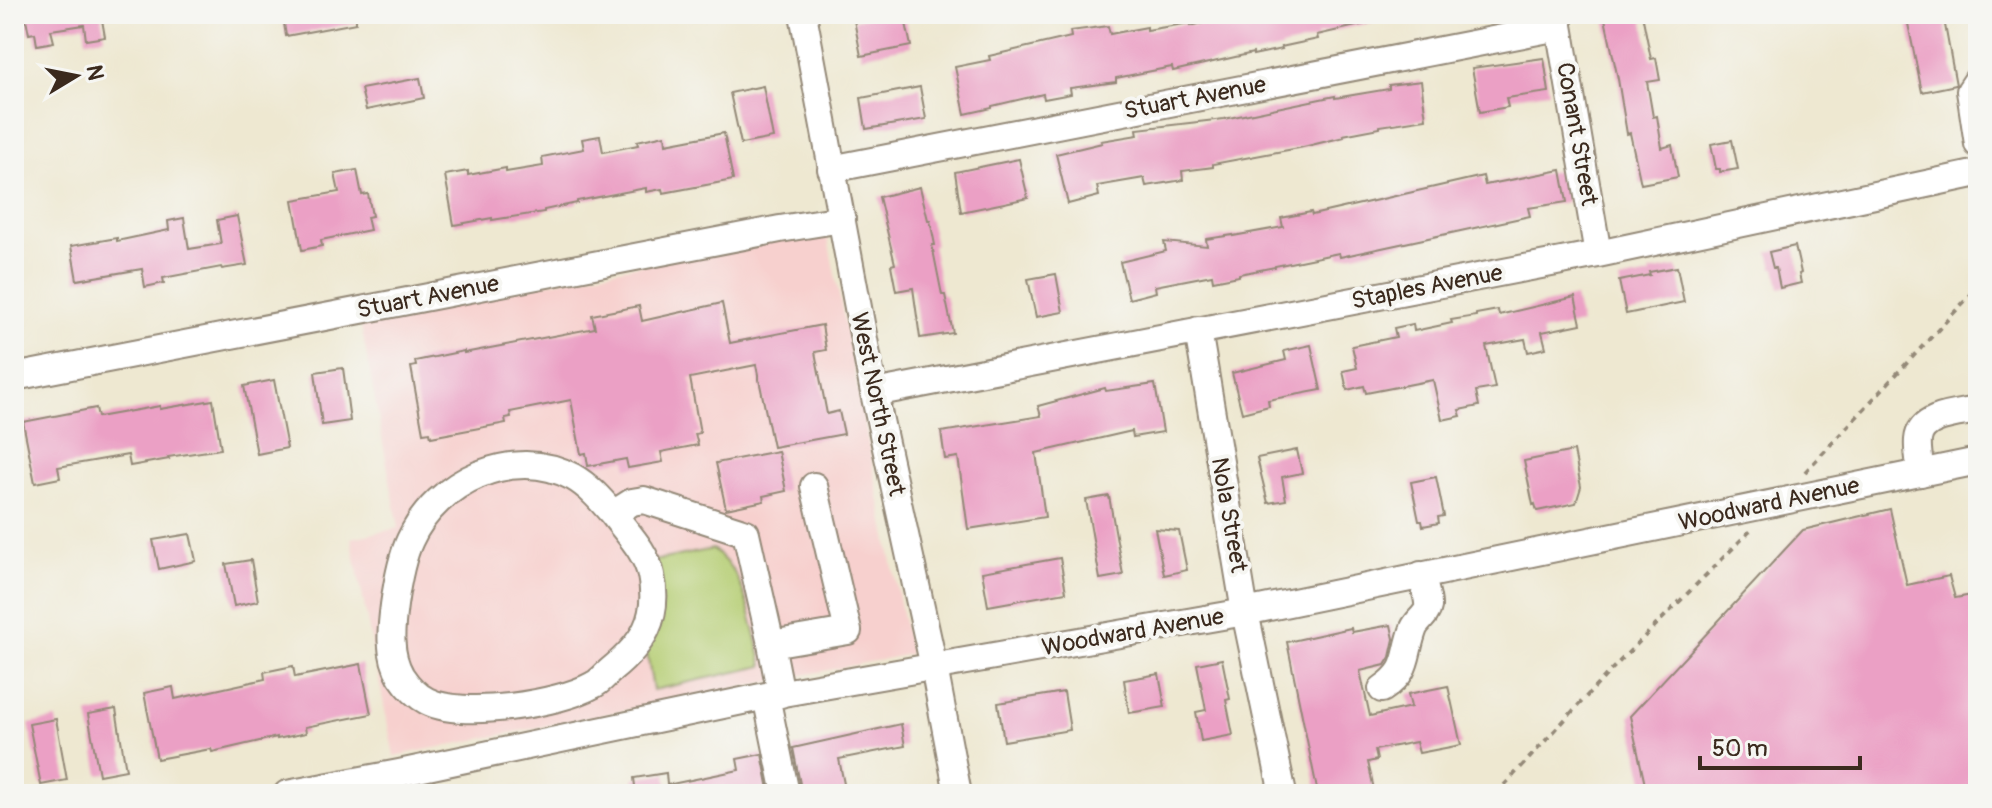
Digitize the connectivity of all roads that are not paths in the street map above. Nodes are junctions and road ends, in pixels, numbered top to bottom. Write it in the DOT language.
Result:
graph roads {
  1 [pos="803,14"];
  2 [pos="1558,21"];
  3 [pos="1978,79"];
  4 [pos="1978,144"];
  5 [pos="831,169"];
  6 [pos="1978,173"];
  7 [pos="842,219"];
  8 [pos="1598,254"];
  9 [pos="1198,330"];
  10 [pos="14,377"];
  11 [pos="874,393"];
  12 [pos="1978,410"];
  13 [pos="1978,461"];
  14 [pos="1921,473"];
  15 [pos="814,486"];
  16 [pos="613,514"];
  17 [pos="1421,575"];
  18 [pos="1245,612"];
  19 [pos="771,644"];
  20 [pos="934,667"];
  21 [pos="1382,689"];
  22 [pos="774,695"];
  23 [pos="371,786"];
  24 [pos="287,794"];
  25 [pos="786,794"];
  26 [pos="958,794"];
  27 [pos="1283,794"];
  1 -- 5 [label="street, West North Street"];
  2 -- 5 [label="street, Stuart Avenue"];
  2 -- 8 [label="street, Conant Street"];
  3 -- 4 [label="street"];
  5 -- 7 [label="street, West North Street"];
  6 -- 8 [label="street, Staples Avenue"];
  7 -- 10 [label="street, Stuart Avenue"];
  7 -- 11 [label="street, West North Street"];
  8 -- 9 [label="street, Staples Avenue"];
  9 -- 11 [label="street, Staples Avenue"];
  9 -- 18 [label="street, Nola Street"];
  11 -- 20 [label="street, West North Street"];
  12 -- 14 [label="street"];
  13 -- 14 [label="street, Woodward Avenue"];
  14 -- 17 [label="street, Woodward Avenue"];
  15 -- 19 [label="street"];
  16 -- 16 [label="street"];
  16 -- 19 [label="street"];
  17 -- 18 [label="street, Woodward Avenue"];
  17 -- 21 [label="street"];
  18 -- 20 [label="street, Woodward Avenue"];
  18 -- 27 [label="street, Nola Street"];
  19 -- 22 [label="street"];
  20 -- 22 [label="street, Woodward Avenue"];
  20 -- 26 [label="street, West North Street"];
  22 -- 23 [label="street, Woodward Avenue"];
  22 -- 25 [label="street"];
  23 -- 24 [label="street, Woodward Avenue"];
}
